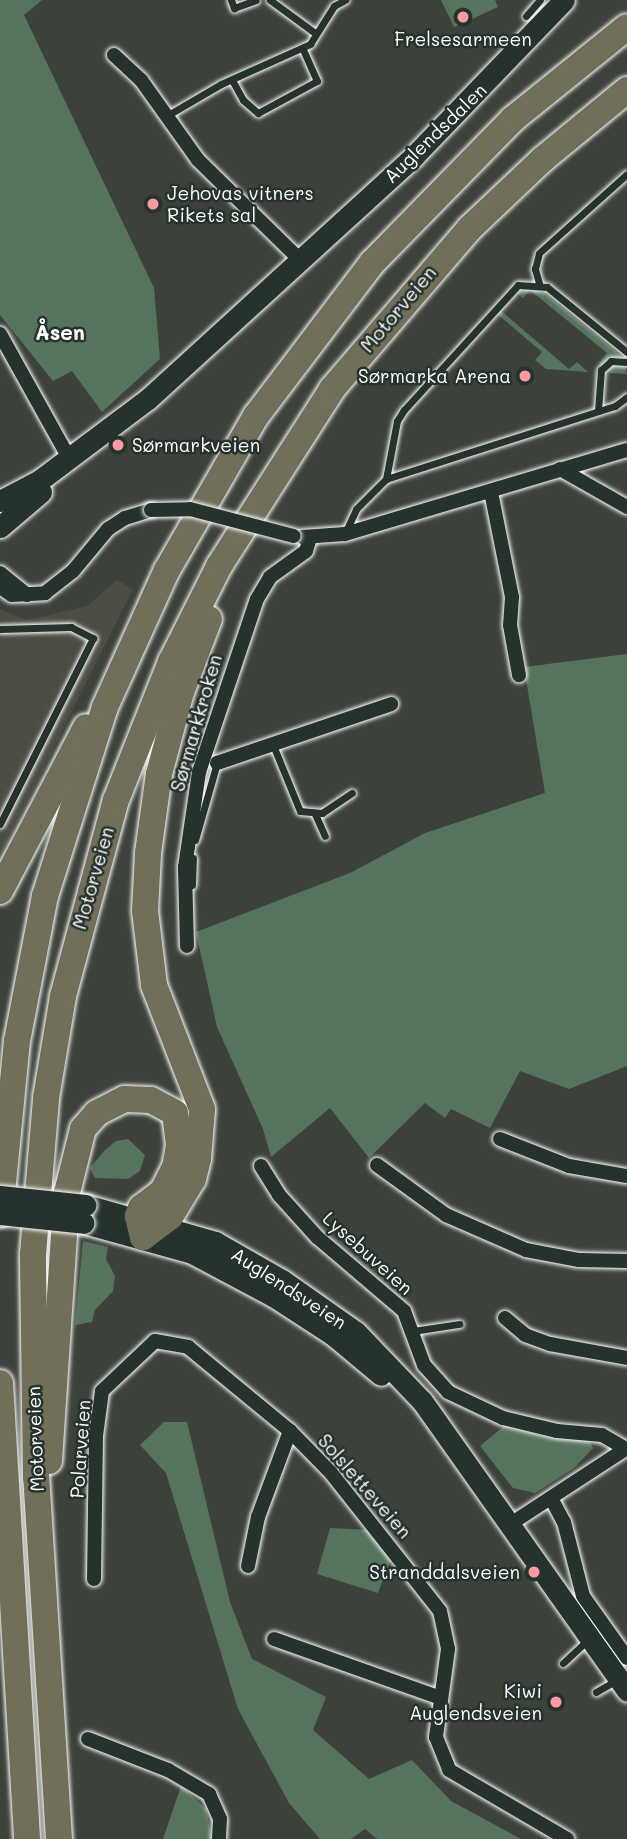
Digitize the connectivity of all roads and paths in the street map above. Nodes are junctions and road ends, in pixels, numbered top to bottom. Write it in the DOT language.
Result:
graph roads {
  1 [pos="230,0"];
  2 [pos="256,0"];
  3 [pos="271,0"];
  4 [pos="345,0"];
  5 [pos="540,0"];
  6 [pos="564,0"];
  7 [pos="332,3"];
  8 [pos="526,16"];
  9 [pos="627,27"];
  10 [pos="315,33"];
  11 [pos="302,48"];
  12 [pos="114,55"];
  13 [pos="232,80"];
  14 [pos="627,90"];
  15 [pos="168,115"];
  16 [pos="627,174"];
  17 [pos="299,260"];
  18 [pos="539,283"];
  19 [pos="0,334"];
  20 [pos="627,352"];
  21 [pos="627,362"];
  22 [pos="627,397"];
  23 [pos="148,399"];
  24 [pos="598,411"];
  25 [pos="627,450"];
  26 [pos="69,458"];
  27 [pos="280,465"];
  28 [pos="560,469"];
  29 [pos="386,479"];
  30 [pos="491,492"];
  31 [pos="0,501"];
  32 [pos="627,507"];
  33 [pos="0,527"];
  34 [pos="345,534"];
  35 [pos="310,538"];
  36 [pos="0,573"];
  37 [pos="0,587"];
  38 [pos="27,595"];
  39 [pos="0,629"];
  40 [pos="122,666"];
  41 [pos="519,675"];
  42 [pos="391,704"];
  43 [pos="273,745"];
  44 [pos="217,763"];
  45 [pos="352,793"];
  46 [pos="315,814"];
  47 [pos="0,824"];
  48 [pos="325,836"];
  49 [pos="0,891"];
  50 [pos="186,918"];
  51 [pos="187,946"];
  52 [pos="500,1139"];
  53 [pos="377,1165"];
  54 [pos="261,1166"];
  55 [pos="627,1175"];
  56 [pos="0,1196"];
  57 [pos="0,1214"];
  58 [pos="85,1214"];
  59 [pos="149,1226"];
  60 [pos="627,1261"];
  61 [pos="505,1318"];
  62 [pos="459,1324"];
  63 [pos="413,1331"];
  64 [pos="627,1358"];
  65 [pos="0,1383"];
  66 [pos="290,1431"];
  67 [pos="626,1449"];
  68 [pos="551,1498"];
  69 [pos="512,1524"];
  70 [pos="40,1539"];
  71 [pos="248,1566"];
  72 [pos="93,1573"];
  73 [pos="274,1639"];
  74 [pos="590,1639"];
  75 [pos="627,1658"];
  76 [pos="563,1663"];
  77 [pos="623,1685"];
  78 [pos="596,1692"];
  79 [pos="441,1698"];
  80 [pos="88,1739"];
  81 [pos="27,1839"];
  82 [pos="59,1839"];
  83 [pos="219,1839"];
  84 [pos="567,1839"];
  1 -- 2 [label="lane"];
  3 -- 10 [label="lane"];
  4 -- 7 [label="lane"];
  5 -- 8 [label="lane"];
  6 -- 17 [label="main road, Auglendsdalen"];
  7 -- 10 [label="lane"];
  9 -- 40 [label="highway, Motorveien"];
  10 -- 11 [label="lane"];
  11 -- 13 [label="lane"];
  11 -- 13 [label="lane"];
  12 -- 15 [label="street"];
  13 -- 15 [label="lane"];
  14 -- 27 [label="highway, Motorveien"];
  15 -- 17 [label="street"];
  16 -- 18 [label="lane"];
  17 -- 23 [label="main road, Auglendsdalen"];
  18 -- 20 [label="lane"];
  18 -- 29 [label="lane"];
  19 -- 26 [label="street"];
  21 -- 24 [label="lane"];
  22 -- 24 [label="lane"];
  23 -- 26 [label="main road"];
  23 -- 33 [label="main road"];
  24 -- 29 [label="lane"];
  25 -- 28 [label="street"];
  26 -- 31 [label="main road"];
  27 -- 59 [label="highway"];
  27 -- 70 [label="highway, Motorveien"];
  28 -- 30 [label="street"];
  28 -- 32 [label="street"];
  29 -- 34 [label="lane"];
  30 -- 34 [label="street"];
  30 -- 41 [label="street"];
  34 -- 35 [label="street"];
  35 -- 38 [label="street, bridge"];
  35 -- 50 [label="street, Sørmarkkroken"];
  36 -- 38 [label="street"];
  37 -- 38 [label="street"];
  39 -- 47 [label="lane"];
  40 -- 49 [label="highway"];
  40 -- 57 [label="highway, Motorveien"];
  42 -- 43 [label="street"];
  43 -- 44 [label="street"];
  43 -- 46 [label="lane"];
  44 -- 50 [label="lane"];
  45 -- 46 [label="lane"];
  46 -- 48 [label="lane"];
  50 -- 51 [label="street, Sørmarkkroken"];
  52 -- 55 [label="street"];
  53 -- 60 [label="street"];
  54 -- 63 [label="street, Lysebuveien"];
  56 -- 58 [label="main road, bridge"];
  57 -- 58 [label="main road, bridge"];
  58 -- 59 [label="main road, Auglendsveien"];
  59 -- 69 [label="main road, Auglendsveien"];
  59 -- 70 [label="highway"];
  61 -- 64 [label="street"];
  62 -- 63 [label="lane"];
  63 -- 67 [label="street, Lysebuveien"];
  65 -- 81 [label="highway, Motorveien"];
  66 -- 71 [label="street, Solsletteveien"];
  66 -- 72 [label="street, Polarveien"];
  66 -- 79 [label="street, Solsletteveien"];
  67 -- 68 [label="street"];
  68 -- 69 [label="street"];
  68 -- 75 [label="street"];
  69 -- 74 [label="main road, Auglendsveien"];
  70 -- 82 [label="highway, Motorveien"];
  73 -- 79 [label="street"];
  74 -- 76 [label="lane"];
  74 -- 77 [label="main road, Auglendsveien"];
  77 -- 78 [label="lane"];
  79 -- 84 [label="street, Solsletteveien"];
  80 -- 83 [label="street"];
}
